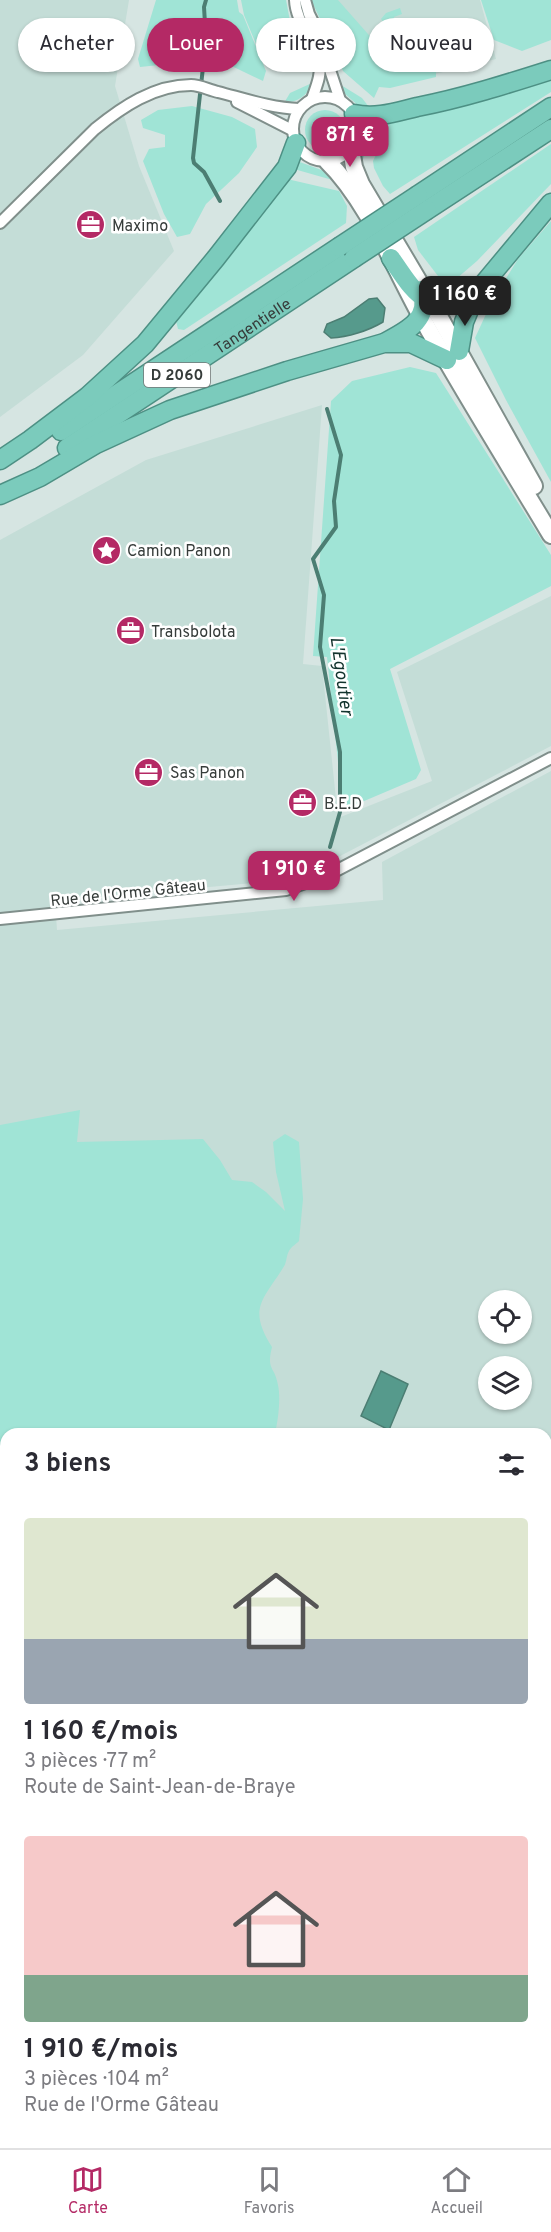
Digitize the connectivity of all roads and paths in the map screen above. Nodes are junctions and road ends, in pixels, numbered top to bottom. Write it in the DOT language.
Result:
graph roads {
  1 [pos="295,0"];
  2 [pos="304,0"];
  3 [pos="551,70"];
  4 [pos="211,90"];
  5 [pos="312,99"];
  6 [pos="340,100"];
  7 [pos="551,107"];
  8 [pos="299,109"];
  9 [pos="354,114"];
  10 [pos="551,129"];
  11 [pos="294,137"];
  12 [pos="351,149"];
  13 [pos="327,162"];
  14 [pos="422,203"];
  15 [pos="551,203"];
  16 [pos="0,223"];
  17 [pos="391,258"];
  18 [pos="419,281"];
  19 [pos="476,293"];
  20 [pos="426,306"];
  21 [pos="384,343"];
  22 [pos="453,356"];
  23 [pos="0,460"];
  24 [pos="0,469"];
  25 [pos="0,494"];
  26 [pos="551,516"];
  27 [pos="551,535"];
  28 [pos="551,758"];
  29 [pos="0,920"];
  1 -- 5 [label="street"];
  2 -- 6 [label="street"];
  3 -- 9 [label="highway"];
  4 -- 8 [label="street"];
  4 -- 11 [label="street"];
  4 -- 16 [label="street"];
  5 -- 6 [label="street"];
  5 -- 8 [label="street"];
  6 -- 9 [label="street"];
  7 -- 14 [label="highway, D 2060"];
  8 -- 11 [label="street"];
  9 -- 12 [label="street"];
  10 -- 14 [label="highway, D 2060"];
  11 -- 13 [label="street"];
  11 -- 23 [label="highway"];
  12 -- 13 [label="street"];
  12 -- 18 [label="main road"];
  13 -- 17 [label="main road"];
  14 -- 24 [label="highway, Tangentielle / D 2060, bridge"];
  14 -- 25 [label="highway, Tangentielle / D 2060, bridge"];
  15 -- 19 [label="highway"];
  17 -- 20 [label="highway"];
  18 -- 20 [label="highway"];
  19 -- 20 [label="highway"];
  19 -- 22 [label="highway"];
  20 -- 21 [label="highway"];
  20 -- 22 [label="main road"];
  21 -- 22 [label="highway"];
  21 -- 25 [label="highway"];
  22 -- 26 [label="main road"];
  22 -- 27 [label="main road"];
  28 -- 29 [label="street, Rue de l'Orme Gâteau"];
}
